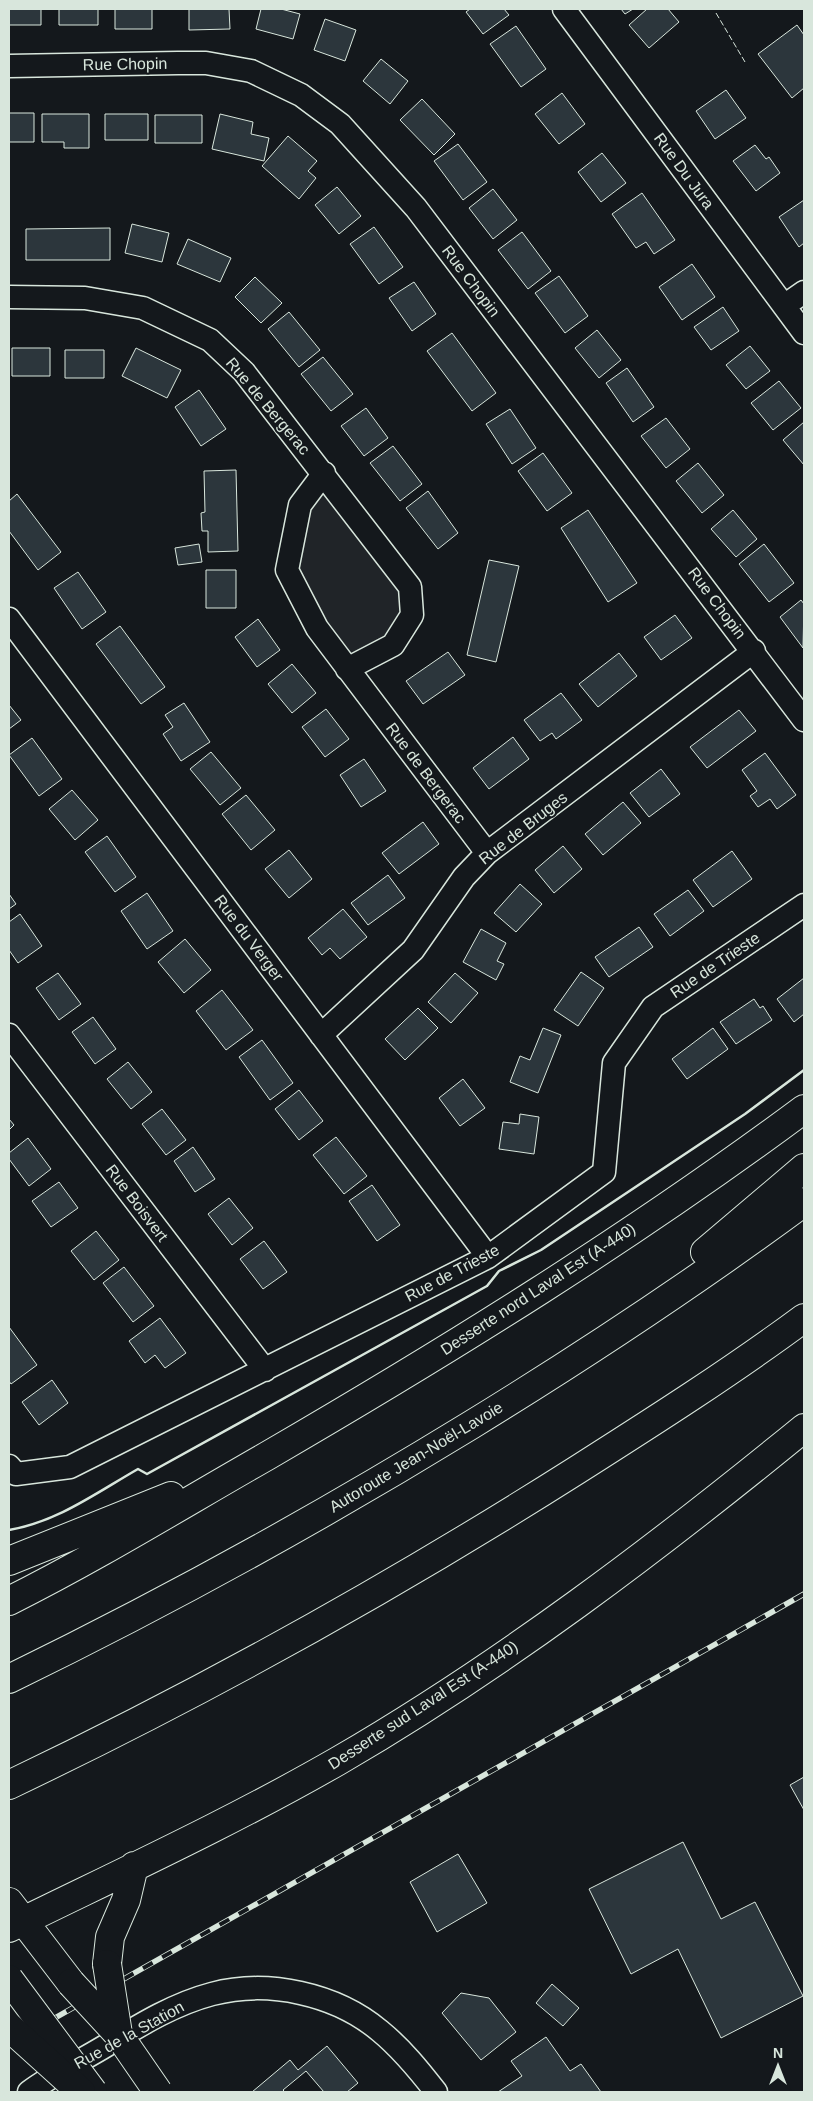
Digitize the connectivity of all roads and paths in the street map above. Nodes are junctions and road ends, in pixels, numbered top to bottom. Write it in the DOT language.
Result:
graph roads {
  1 [pos="564,9"];
  2 [pos="9,66"];
  3 [pos="804,292"];
  4 [pos="9,297"];
  5 [pos="784,306"];
  6 [pos="804,333"];
  7 [pos="324,473"];
  8 [pos="11,626"];
  9 [pos="754,651"];
  10 [pos="347,669"];
  11 [pos="804,720"];
  12 [pos="487,853"];
  13 [pos="804,905"];
  14 [pos="9,1035"];
  15 [pos="321,1035"];
  16 [pos="804,1109"];
  17 [pos="804,1168"];
  18 [pos="804,1202"];
  19 [pos="488,1257"];
  20 [pos="804,1318"];
  21 [pos="594,1347"];
  22 [pos="265,1370"];
  23 [pos="804,1428"];
  24 [pos="265,1457"];
  25 [pos="13,1470"];
  26 [pos="9,1561"];
  27 [pos="9,1602"];
  28 [pos="9,1679"];
  29 [pos="9,1784"];
  30 [pos="134,1866"];
  31 [pos="14,1917"];
  32 [pos="9,1979"];
  33 [pos="9,2027"];
  34 [pos="118,2034"];
  35 [pos="29,2092"];
  36 [pos="82,2092"];
  37 [pos="93,2092"];
  38 [pos="158,2092"];
  39 [pos="436,2092"];
  1 -- 5 [label="street, Rue Du Jura"];
  2 -- 9 [label="street, Rue Chopin"];
  3 -- 5 [label="street"];
  4 -- 7 [label="street, Rue de Bergerac"];
  5 -- 6 [label="street, Rue Du Jura"];
  7 -- 10 [label="street, Rue de Bergerac"];
  7 -- 10 [label="street, Rue de Bergerac"];
  8 -- 15 [label="street, Rue du Verger"];
  9 -- 11 [label="street, Rue Chopin"];
  9 -- 12 [label="street, Rue de Bruges"];
  10 -- 12 [label="street, Rue de Bergerac"];
  12 -- 15 [label="street, Rue de Bruges"];
  13 -- 19 [label="street, Rue de Trieste"];
  14 -- 22 [label="street, Rue Boisvert"];
  15 -- 19 [label="street, Rue du Verger"];
  16 -- 24 [label="main road, Desserte nord Laval Est (A-440)"];
  17 -- 21 [label="main road"];
  18 -- 21 [label="main road, Autoroute Jean-Noël-Lavoie"];
  19 -- 22 [label="street, Rue de Trieste"];
  20 -- 29 [label="main road"];
  21 -- 28 [label="main road, Autoroute Jean-Noël-Lavoie"];
  22 -- 25 [label="street, Rue de Trieste"];
  23 -- 30 [label="main road, Desserte sud Laval Est (A-440)"];
  24 -- 26 [label="main road"];
  24 -- 27 [label="main road"];
  30 -- 31 [label="main road, Desserte sud Laval Est (A-440)"];
  30 -- 34 [label="main road, bridge"];
  31 -- 34 [label="main road, bridge"];
  32 -- 37 [label="main road, bridge"];
  33 -- 36 [label="main road, bridge"];
  34 -- 38 [label="main road, bridge"];
  35 -- 39 [label="street, Rue de la Station"];
}
